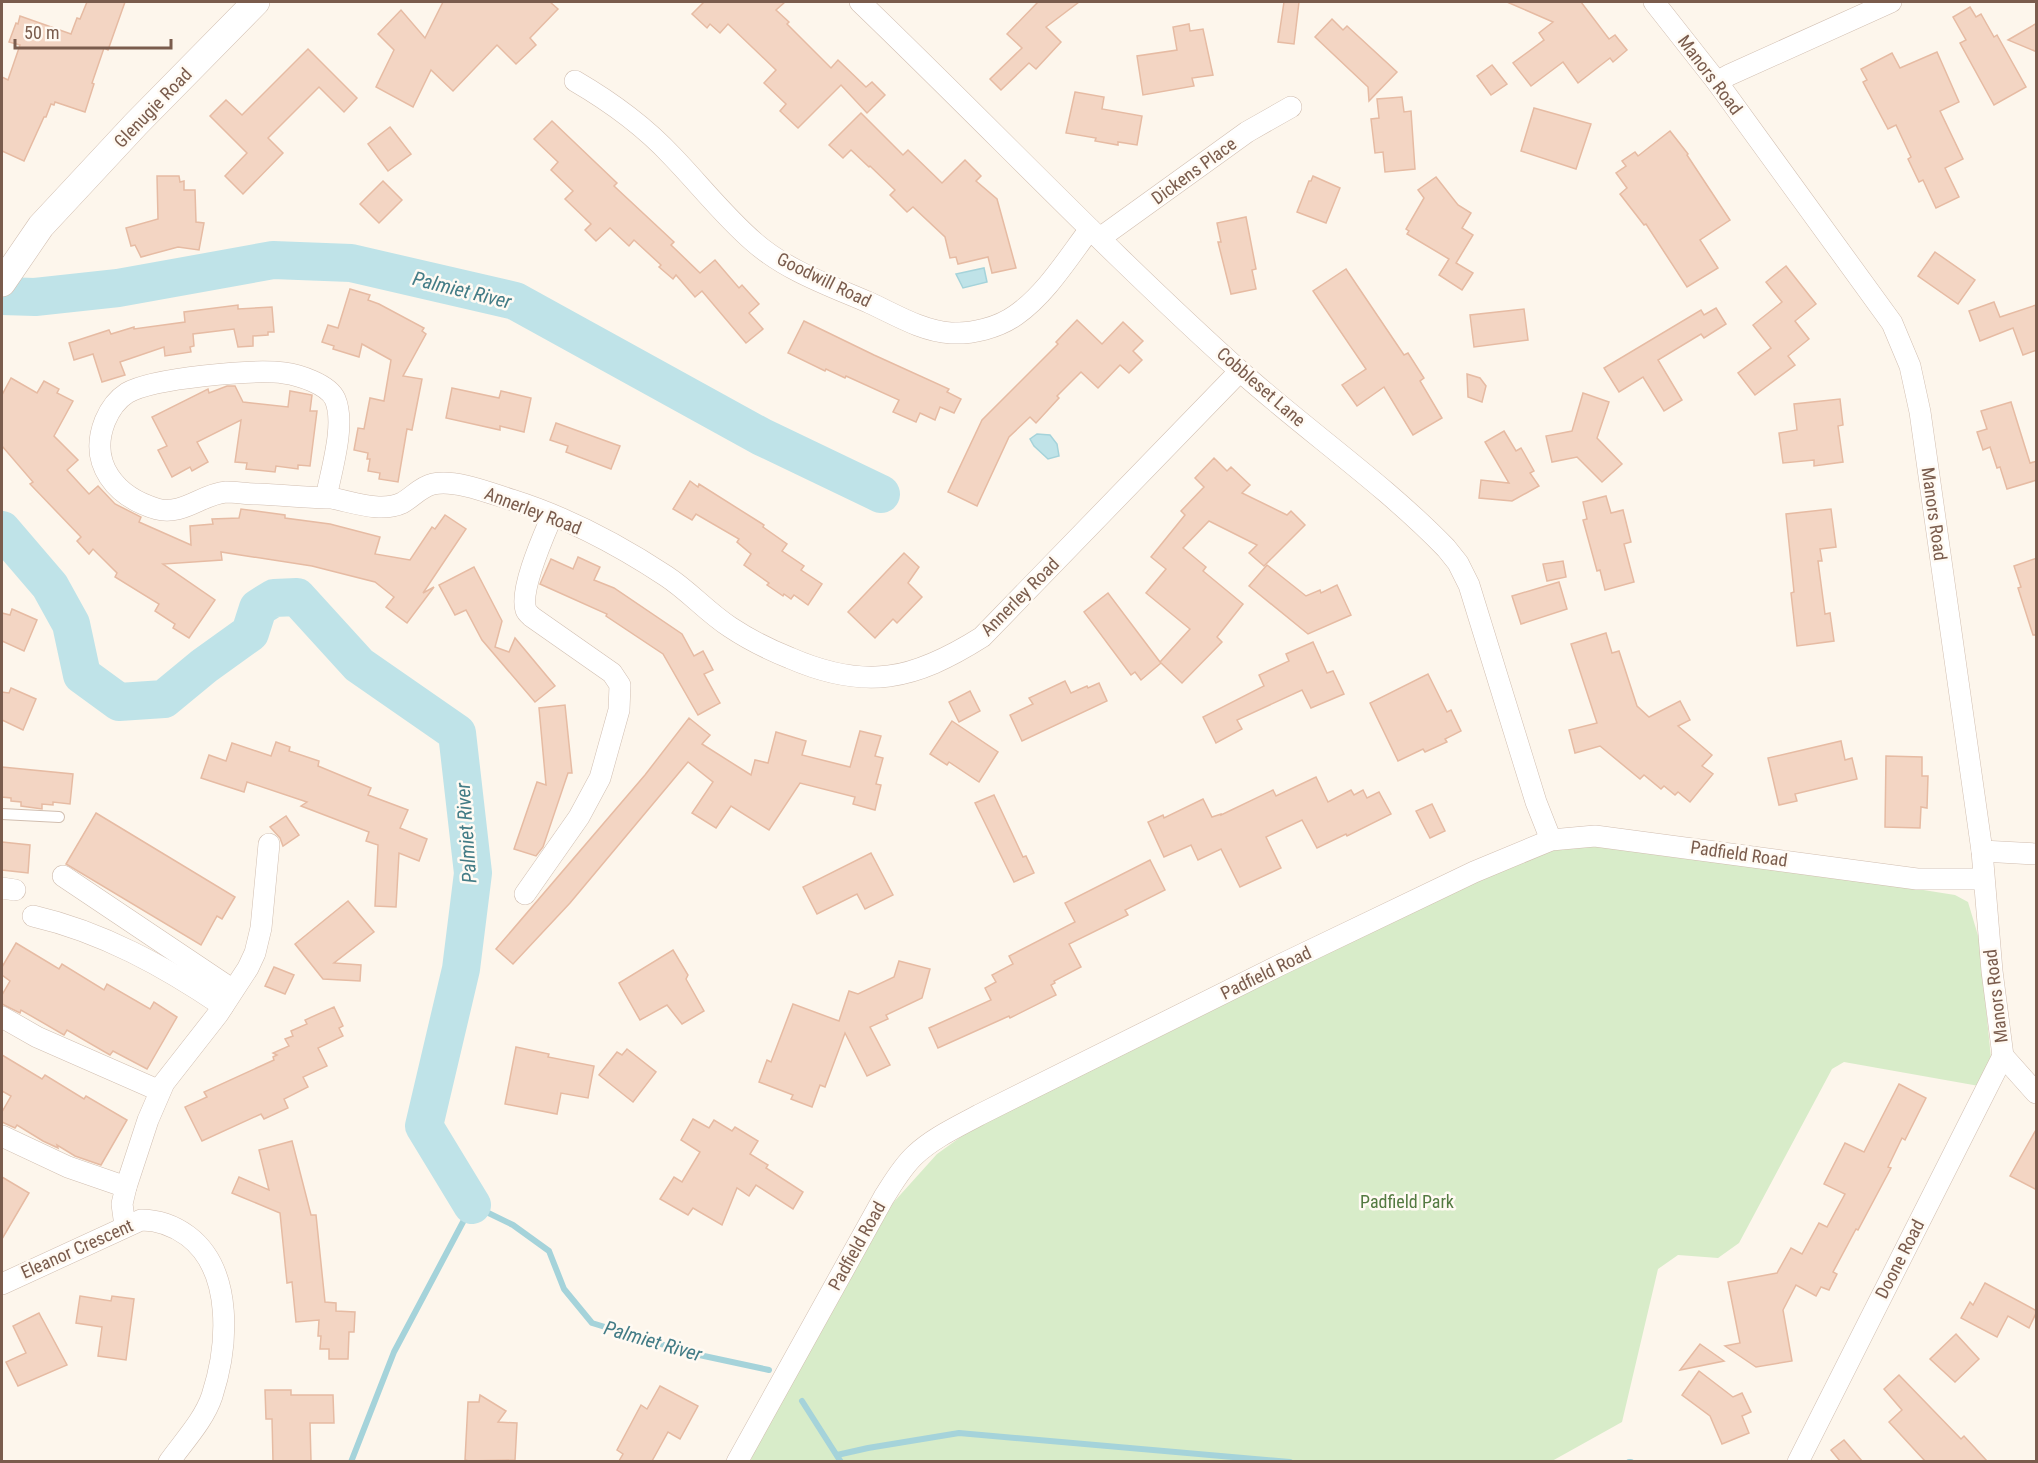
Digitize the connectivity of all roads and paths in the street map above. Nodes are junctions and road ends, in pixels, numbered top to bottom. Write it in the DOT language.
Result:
graph roads {
  1 [pos="256,2"];
  2 [pos="860,2"];
  3 [pos="1654,2"];
  4 [pos="1891,2"];
  5 [pos="576,81"];
  6 [pos="1717,82"];
  7 [pos="1291,107"];
  8 [pos="1095,233"];
  9 [pos="5,276"];
  10 [pos="1240,371"];
  11 [pos="326,498"];
  12 [pos="552,516"];
  13 [pos="2,814"];
  14 [pos="59,817"];
  15 [pos="1551,840"];
  16 [pos="269,844"];
  17 [pos="1982,851"];
  18 [pos="2037,854"];
  19 [pos="63,876"];
  20 [pos="1983,879"];
  21 [pos="525,894"];
  22 [pos="33,916"];
  23 [pos="228,998"];
  24 [pos="2,1017"];
  25 [pos="2003,1056"];
  26 [pos="160,1092"];
  27 [pos="2037,1093"];
  28 [pos="2,1136"];
  29 [pos="126,1187"];
  30 [pos="125,1226"];
  31 [pos="3,1280"];
  32 [pos="169,1461"];
  33 [pos="737,1461"];
  34 [pos="1798,1461"];
  1 -- 9 [label="street, Glenugie Road"];
  2 -- 8 [label="street, Cobbleset Lane"];
  3 -- 6 [label="street, Manors Road"];
  4 -- 6 [label="street"];
  5 -- 8 [label="street, Goodwill Road"];
  6 -- 17 [label="street, Manors Road"];
  7 -- 8 [label="street, Dickens Place"];
  8 -- 10 [label="street, Cobbleset Lane"];
  10 -- 12 [label="street, Annerley Road"];
  10 -- 15 [label="street, Cobbleset Lane"];
  11 -- 11 [label="street"];
  11 -- 12 [label="street, Annerley Road"];
  12 -- 21 [label="street"];
  13 -- 14 [label="lane"];
  15 -- 20 [label="street, Padfield Road"];
  15 -- 33 [label="street, Padfield Road"];
  16 -- 23 [label="street"];
  17 -- 18 [label="street"];
  17 -- 20 [label="street, Manors Road"];
  19 -- 23 [label="street"];
  20 -- 25 [label="street, Manors Road"];
  22 -- 23 [label="street"];
  23 -- 26 [label="street"];
  24 -- 26 [label="street"];
  25 -- 27 [label="street, Manors Road"];
  25 -- 34 [label="street, Doone Road"];
  26 -- 29 [label="street"];
  28 -- 29 [label="street"];
  29 -- 30 [label="street"];
  30 -- 31 [label="street, Eleanor Crescent"];
  30 -- 32 [label="street, Eleanor Crescent"];
}
